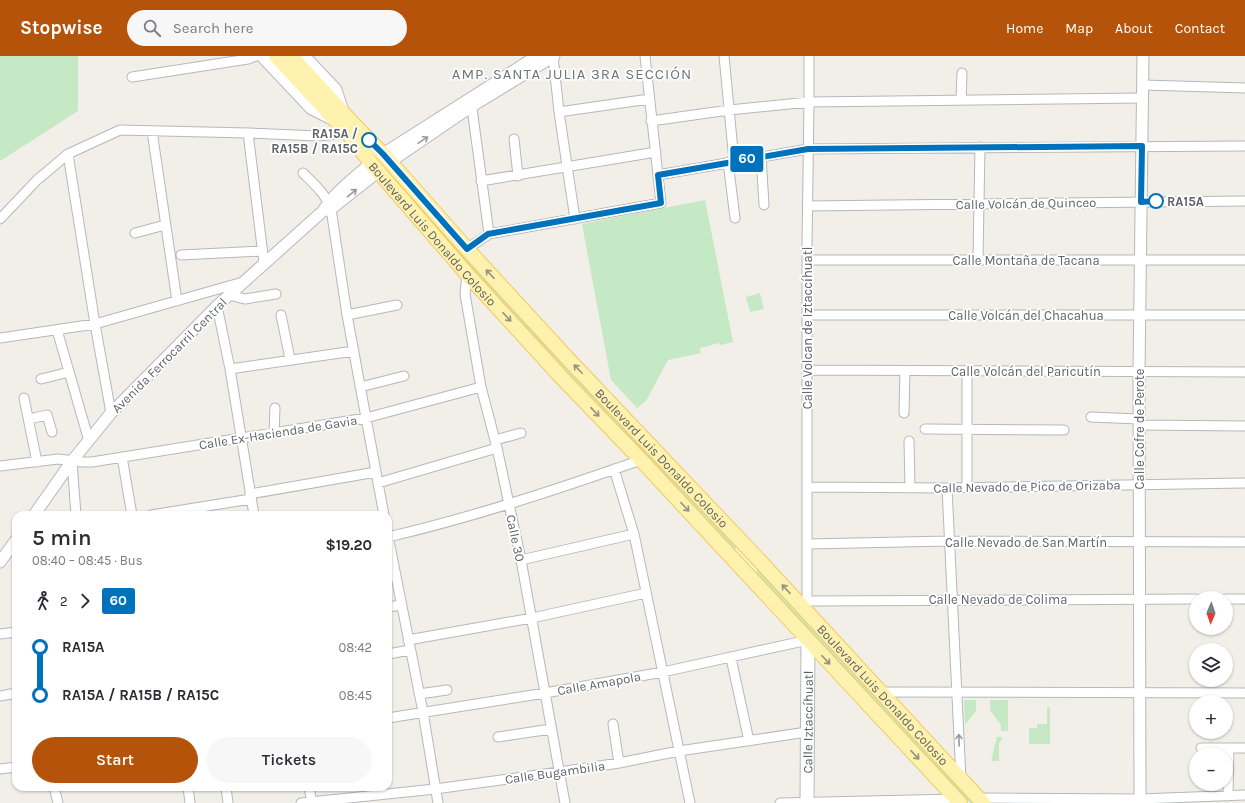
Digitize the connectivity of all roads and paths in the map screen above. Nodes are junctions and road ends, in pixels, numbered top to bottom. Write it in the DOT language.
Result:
graph roads {
  1 [pos="256,56"];
  2 [pos="263,56"];
  3 [pos="276,56"];
  4 [pos="291,56"];
  5 [pos="303,56"];
  6 [pos="553,56"];
  7 [pos="644,56"];
  8 [pos="724,56"];
  9 [pos="808,56"];
  10 [pos="1143,56"];
  11 [pos="530,61"];
  12 [pos="962,72"];
  13 [pos="132,77"];
  14 [pos="1143,85"];
  15 [pos="1245,88"];
  16 [pos="319,95"];
  17 [pos="649,98"];
  18 [pos="1142,98"];
  19 [pos="962,100"];
  20 [pos="471,102"];
  21 [pos="810,102"];
  22 [pos="729,110"];
  23 [pos="559,112"];
  24 [pos="338,115"];
  25 [pos="651,121"];
  26 [pos="152,131"];
  27 [pos="248,133"];
  28 [pos="347,133"];
  29 [pos="514,139"];
  30 [pos="1142,146"];
  31 [pos="1245,146"];
  32 [pos="980,147"];
  33 [pos="808,149"];
  34 [pos="656,152"];
  35 [pos="68,154"];
  36 [pos="761,156"];
  37 [pos="387,158"];
  38 [pos="731,162"];
  39 [pos="375,167"];
  40 [pos="567,167"];
  41 [pos="303,173"];
  42 [pos="658,175"];
  43 [pos="518,176"];
  44 [pos="481,181"];
  45 [pos="1245,201"];
  46 [pos="1141,202"];
  47 [pos="978,204"];
  48 [pos="764,205"];
  49 [pos="808,206"];
  50 [pos="328,207"];
  51 [pos="735,218"];
  52 [pos="0,219"];
  53 [pos="575,219"];
  54 [pos="165,225"];
  55 [pos="135,233"];
  56 [pos="488,234"];
  57 [pos="467,249"];
  58 [pos="262,251"];
  59 [pos="181,255"];
  60 [pos="978,259"];
  61 [pos="807,260"];
  62 [pos="1245,260"];
  63 [pos="1140,261"];
  64 [pos="264,263"];
  65 [pos="468,274"];
  66 [pos="243,282"];
  67 [pos="229,294"];
  68 [pos="276,294"];
  69 [pos="177,301"];
  70 [pos="397,305"];
  71 [pos="217,306"];
  72 [pos="281,315"];
  73 [pos="347,315"];
  74 [pos="807,315"];
  75 [pos="1139,315"];
  76 [pos="1245,315"];
  77 [pos="95,324"];
  78 [pos="57,330"];
  79 [pos="0,338"];
  80 [pos="354,351"];
  81 [pos="290,359"];
  82 [pos="230,369"];
  83 [pos="807,370"];
  84 [pos="905,371"];
  85 [pos="1139,371"];
  86 [pos="69,372"];
  87 [pos="967,372"];
  88 [pos="1245,372"];
  89 [pos="404,376"];
  90 [pos="41,379"];
  91 [pos="360,387"];
  92 [pos="481,387"];
  93 [pos="24,398"];
  94 [pos="275,408"];
  95 [pos="111,413"];
  96 [pos="904,413"];
  97 [pos="1090,417"];
  98 [pos="366,418"];
  99 [pos="29,419"];
  100 [pos="1139,422"];
  101 [pos="1245,426"];
  102 [pos="966,428"];
  103 [pos="925,429"];
  104 [pos="1064,430"];
  105 [pos="52,432"];
  106 [pos="274,434"];
  107 [pos="521,434"];
  108 [pos="241,438"];
  109 [pos="89,441"];
  110 [pos="909,441"];
  111 [pos="496,444"];
  112 [pos="122,457"];
  113 [pos="641,460"];
  114 [pos="72,461"];
  115 [pos="37,462"];
  116 [pos="0,466"];
  117 [pos="614,469"];
  118 [pos="376,472"];
  119 [pos="378,483"];
  120 [pos="1245,483"];
  121 [pos="1139,484"];
  122 [pos="808,487"];
  123 [pos="910,487"];
  124 [pos="967,487"];
  125 [pos="947,488"];
  126 [pos="250,497"];
  127 [pos="509,504"];
  128 [pos="37,511"];
  129 [pos="76,511"];
  130 [pos="131,511"];
  131 [pos="173,511"];
  132 [pos="253,511"];
  133 [pos="383,511"];
  134 [pos="634,534"];
  135 [pos="392,536"];
  136 [pos="949,542"];
  137 [pos="1139,542"];
  138 [pos="1245,542"];
  139 [pos="808,544"];
  140 [pos="12,546"];
  141 [pos="392,558"];
  142 [pos="521,560"];
  143 [pos="0,562"];
  144 [pos="646,594"];
  145 [pos="1245,598"];
  146 [pos="953,599"];
  147 [pos="1139,599"];
  148 [pos="1189,599"];
  149 [pos="1233,599"];
  150 [pos="805,604"];
  151 [pos="401,605"];
  152 [pos="392,606"];
  153 [pos="532,618"];
  154 [pos="12,632"];
  155 [pos="0,634"];
  156 [pos="408,640"];
  157 [pos="808,640"];
  158 [pos="410,650"];
  159 [pos="392,653"];
  160 [pos="731,658"];
  161 [pos="663,672"];
  162 [pos="447,690"];
  163 [pos="882,692"];
  164 [pos="545,693"];
  165 [pos="958,693"];
  166 [pos="1140,693"];
  167 [pos="1245,693"];
  168 [pos="12,694"];
  169 [pos="419,694"];
  170 [pos="0,696"];
  171 [pos="423,712"];
  172 [pos="392,717"];
  173 [pos="612,724"];
  174 [pos="551,729"];
  175 [pos="807,732"];
  176 [pos="498,737"];
  177 [pos="749,741"];
  178 [pos="1233,748"];
  179 [pos="1245,748"];
  180 [pos="679,751"];
  181 [pos="619,763"];
  182 [pos="12,768"];
  183 [pos="0,769"];
  184 [pos="559,772"];
  185 [pos="961,779"];
  186 [pos="435,789"];
  187 [pos="55,791"];
  188 [pos="188,791"];
  189 [pos="226,791"];
  190 [pos="310,791"];
  191 [pos="1228,791"];
  192 [pos="1228,796"];
  193 [pos="1245,796"];
  194 [pos="981,800"];
  195 [pos="958,801"];
  196 [pos="1140,801"];
  197 [pos="312,802"];
  198 [pos="806,802"];
  199 [pos="58,803"];
  200 [pos="190,803"];
  201 [pos="228,803"];
  202 [pos="301,803"];
  203 [pos="438,803"];
  204 [pos="565,803"];
  205 [pos="690,803"];
  206 [pos="780,803"];
  1 -- 13 [label="street"];
  2 -- 24 [label="main road, Boulevard Luis Donaldo Colosio"];
  3 -- 16 [label="main road, Boulevard Luis Donaldo Colosio"];
  4 -- 16 [label="main road, Boulevard Luis Donaldo Colosio"];
  5 -- 24 [label="main road, Boulevard Luis Donaldo Colosio"];
  6 -- 11 [label="street"];
  6 -- 23 [label="street"];
  7 -- 17 [label="street"];
  8 -- 22 [label="street"];
  9 -- 21 [label="street, Calle Volcan de Iztaccíhuatl"];
  10 -- 14 [label="street, Calle Cofre de Perote"];
  11 -- 20 [label="street"];
  12 -- 19 [label="street"];
  14 -- 15 [label="street"];
  14 -- 18 [label="street, Calle Cofre de Perote"];
  16 -- 24 [label="main road, Boulevard Luis Donaldo Colosio"];
  17 -- 23 [label="street"];
  17 -- 25 [label="street"];
  18 -- 19 [label="street"];
  18 -- 30 [label="street, Calle Cofre de Perote"];
  19 -- 21 [label="street"];
  20 -- 37 [label="street"];
  20 -- 44 [label="street"];
  21 -- 22 [label="street"];
  21 -- 33 [label="street, Calle Volcan de Iztaccíhuatl"];
  22 -- 25 [label="street"];
  22 -- 38 [label="street"];
  23 -- 40 [label="street"];
  24 -- 28 [label="main road, Boulevard Luis Donaldo Colosio"];
  24 -- 37 [label="main road, Boulevard Luis Donaldo Colosio"];
  25 -- 34 [label="street"];
  26 -- 27 [label="street"];
  26 -- 35 [label="street"];
  26 -- 54 [label="street"];
  27 -- 28 [label="street"];
  27 -- 58 [label="street"];
  28 -- 39 [label="main road, Boulevard Luis Donaldo Colosio"];
  29 -- 43 [label="street"];
  30 -- 31 [label="street"];
  30 -- 32 [label="street"];
  30 -- 46 [label="street, Calle Cofre de Perote"];
  32 -- 33 [label="street"];
  32 -- 47 [label="street"];
  33 -- 36 [label="street"];
  33 -- 49 [label="street, Calle Volcan de Iztaccíhuatl"];
  34 -- 40 [label="street"];
  34 -- 42 [label="street"];
  35 -- 52 [label="street"];
  35 -- 77 [label="street"];
  36 -- 38 [label="street"];
  36 -- 48 [label="street"];
  37 -- 57 [label="main road, Boulevard Luis Donaldo Colosio"];
  38 -- 42 [label="street"];
  38 -- 51 [label="street"];
  39 -- 50 [label="street, Avenida Ferrocarril Central"];
  39 -- 65 [label="main road, Boulevard Luis Donaldo Colosio"];
  40 -- 43 [label="street"];
  40 -- 53 [label="street"];
  41 -- 50 [label="street"];
  42 -- 53 [label="street"];
  43 -- 44 [label="street"];
  44 -- 56 [label="street"];
  45 -- 46 [label="street, Calle Volcán de Quinceo"];
  46 -- 47 [label="street, Calle Volcán de Quinceo"];
  46 -- 63 [label="street, Calle Cofre de Perote"];
  47 -- 49 [label="street, Calle Volcán de Quinceo"];
  47 -- 60 [label="street"];
  49 -- 61 [label="street, Calle Volcan de Iztaccíhuatl"];
  50 -- 64 [label="street, Avenida Ferrocarril Central"];
  50 -- 73 [label="street"];
  53 -- 56 [label="street"];
  54 -- 55 [label="street"];
  54 -- 69 [label="street"];
  56 -- 57 [label="street"];
  150 -- 57 [label="main road, Boulevard Luis Donaldo Colosio, one-way"];
  58 -- 59 [label="street"];
  58 -- 64 [label="street"];
  60 -- 61 [label="street, Calle Montaña de Tacana"];
  60 -- 63 [label="street, Calle Montaña de Tacana"];
  61 -- 74 [label="street, Calle Volcan de Iztaccíhuatl"];
  62 -- 63 [label="street, Calle Montaña de Tacana"];
  63 -- 75 [label="street, Calle Cofre de Perote"];
  64 -- 66 [label="street, Avenida Ferrocarril Central"];
  65 -- 92 [label="street, Calle 30"];
  65 -- 113 [label="main road, Boulevard Luis Donaldo Colosio, one-way"];
  66 -- 67 [label="street, Avenida Ferrocarril Central"];
  66 -- 69 [label="street"];
  67 -- 68 [label="street"];
  67 -- 71 [label="street, Avenida Ferrocarril Central"];
  69 -- 77 [label="street"];
  70 -- 73 [label="street"];
  71 -- 82 [label="street"];
  71 -- 95 [label="street, Avenida Ferrocarril Central"];
  72 -- 81 [label="street"];
  73 -- 80 [label="street"];
  74 -- 75 [label="street, Calle Volcán del Chacahua"];
  74 -- 83 [label="street, Calle Volcan de Iztaccíhuatl"];
  75 -- 76 [label="street, Calle Volcán del Chacahua"];
  75 -- 85 [label="street, Calle Cofre de Perote"];
  77 -- 78 [label="street"];
  77 -- 95 [label="street"];
  78 -- 79 [label="street"];
  78 -- 86 [label="street"];
  80 -- 81 [label="street"];
  80 -- 91 [label="street"];
  81 -- 82 [label="street"];
  82 -- 108 [label="street"];
  83 -- 84 [label="street, Calle Volcán del Paricutín"];
  83 -- 122 [label="street, Calle Volcan de Iztaccíhuatl"];
  84 -- 87 [label="street, Calle Volcán del Paricutín"];
  84 -- 96 [label="street"];
  85 -- 87 [label="street, Calle Volcán del Paricutín"];
  85 -- 88 [label="street, Calle Volcán del Paricutín"];
  85 -- 100 [label="street, Calle Cofre de Perote"];
  86 -- 90 [label="street"];
  86 -- 109 [label="street"];
  87 -- 102 [label="street"];
  89 -- 91 [label="street"];
  91 -- 98 [label="street"];
  92 -- 98 [label="street, Calle Ex-Hacienda de Gavia"];
  92 -- 111 [label="street, Calle 30"];
  93 -- 99 [label="street"];
  94 -- 106 [label="street"];
  95 -- 109 [label="street, Avenida Ferrocarril Central"];
  97 -- 100 [label="street"];
  98 -- 106 [label="street, Calle Ex-Hacienda de Gavia"];
  98 -- 118 [label="street"];
  99 -- 105 [label="street"];
  99 -- 115 [label="street"];
  100 -- 101 [label="street"];
  100 -- 121 [label="street, Calle Cofre de Perote"];
  102 -- 103 [label="street"];
  102 -- 104 [label="street"];
  102 -- 124 [label="street"];
  106 -- 108 [label="street, Calle Ex-Hacienda de Gavia"];
  107 -- 111 [label="street"];
  108 -- 112 [label="street, Calle Ex-Hacienda de Gavia"];
  108 -- 126 [label="street"];
  109 -- 114 [label="street, Avenida Ferrocarril Central"];
  110 -- 123 [label="street"];
  111 -- 119 [label="street"];
  111 -- 127 [label="street, Calle 30"];
  112 -- 114 [label="street, Calle Ex-Hacienda de Gavia"];
  112 -- 130 [label="street"];
  113 -- 117 [label="street"];
  113 -- 157 [label="main road, Boulevard Luis Donaldo Colosio, one-way"];
  114 -- 115 [label="street, Calle Ex-Hacienda de Gavia"];
  114 -- 128 [label="street, Avenida Ferrocarril Central"];
  114 -- 129 [label="street"];
  115 -- 116 [label="street, Calle Ex-Hacienda de Gavia"];
  117 -- 127 [label="street"];
  117 -- 134 [label="street"];
  118 -- 119 [label="street"];
  118 -- 126 [label="street"];
  119 -- 133 [label="street"];
  120 -- 121 [label="street, Calle Nevado de Pico de Orizaba"];
  121 -- 124 [label="street, Calle Nevado de Pico de Orizaba"];
  121 -- 137 [label="street, Calle Cofre de Perote"];
  122 -- 123 [label="street, Calle Nevado de Pico de Orizaba"];
  122 -- 139 [label="street, Calle Volcan de Iztaccíhuatl"];
  123 -- 125 [label="street, Calle Nevado de Pico de Orizaba"];
  124 -- 125 [label="street, Calle Nevado de Pico de Orizaba"];
  125 -- 136 [label="street"];
  126 -- 131 [label="street"];
  126 -- 132 [label="street"];
  127 -- 135 [label="street"];
  127 -- 142 [label="street, Calle 30"];
  134 -- 142 [label="street"];
  134 -- 144 [label="street"];
  136 -- 137 [label="street, Calle Nevado de San Martín"];
  136 -- 139 [label="street, Calle Nevado de San Martín"];
  136 -- 146 [label="street"];
  137 -- 138 [label="street, Calle Nevado de San Martín"];
  137 -- 147 [label="street, Calle Cofre de Perote"];
  139 -- 150 [label="street, Calle Volcan de Iztaccíhuatl"];
  140 -- 143 [label="street"];
  141 -- 151 [label="street"];
  142 -- 153 [label="street, Calle 30"];
  144 -- 153 [label="street"];
  144 -- 161 [label="street"];
  145 -- 149 [label="street"];
  146 -- 147 [label="street, Calle Nevado de Colima"];
  146 -- 150 [label="street, Calle Nevado de Colima"];
  146 -- 165 [label="street"];
  147 -- 148 [label="street, Calle Nevado de Colima"];
  147 -- 166 [label="street, Calle Cofre de Perote"];
  150 -- 163 [label="main road, Boulevard Luis Donaldo Colosio"];
  151 -- 152 [label="street"];
  151 -- 156 [label="street"];
  153 -- 156 [label="street"];
  153 -- 164 [label="street, Calle 30"];
  154 -- 155 [label="street"];
  156 -- 158 [label="street"];
  157 -- 160 [label="street, Calle Amapola"];
  157 -- 175 [label="main road, Calle Iztaccíhuatl"];
  157 -- 195 [label="main road, Boulevard Luis Donaldo Colosio, one-way"];
  158 -- 159 [label="street"];
  158 -- 169 [label="street"];
  160 -- 161 [label="street, Calle Amapola"];
  160 -- 177 [label="street"];
  161 -- 164 [label="street, Calle Amapola"];
  161 -- 180 [label="street"];
  162 -- 169 [label="street"];
  163 -- 165 [label="street"];
  163 -- 185 [label="main road, Boulevard Luis Donaldo Colosio"];
  164 -- 171 [label="street, Calle Amapola"];
  164 -- 174 [label="street, Calle 30"];
  165 -- 166 [label="street"];
  185 -- 165 [label="street, one-way"];
  166 -- 167 [label="street"];
  166 -- 196 [label="street, Calle Cofre de Perote"];
  168 -- 170 [label="street"];
  169 -- 171 [label="street"];
  171 -- 172 [label="street, Calle Amapola"];
  171 -- 186 [label="street"];
  173 -- 181 [label="street"];
  174 -- 176 [label="street"];
  174 -- 184 [label="street, Calle 30"];
  175 -- 177 [label="street, Calle Bugambilia"];
  175 -- 198 [label="main road, Calle Iztaccíhuatl"];
  177 -- 180 [label="street, Calle Bugambilia"];
  178 -- 179 [label="street"];
  180 -- 181 [label="street, Calle Bugambilia"];
  180 -- 205 [label="street"];
  181 -- 184 [label="street, Calle Bugambilia"];
  182 -- 183 [label="street"];
  184 -- 186 [label="street, Calle Bugambilia"];
  184 -- 204 [label="street, Calle 30"];
  185 -- 194 [label="main road, Boulevard Luis Donaldo Colosio"];
  186 -- 197 [label="street, Calle Bugambilia"];
  186 -- 203 [label="street"];
  187 -- 199 [label="street"];
  188 -- 200 [label="street"];
  189 -- 201 [label="street"];
  190 -- 197 [label="street"];
  191 -- 192 [label="street"];
  192 -- 193 [label="street"];
  192 -- 196 [label="street"];
  194 -- 196 [label="street"];
  195 -- 198 [label="street"];
  197 -- 202 [label="street, Calle Bugambilia"];
  198 -- 206 [label="street"];
}
